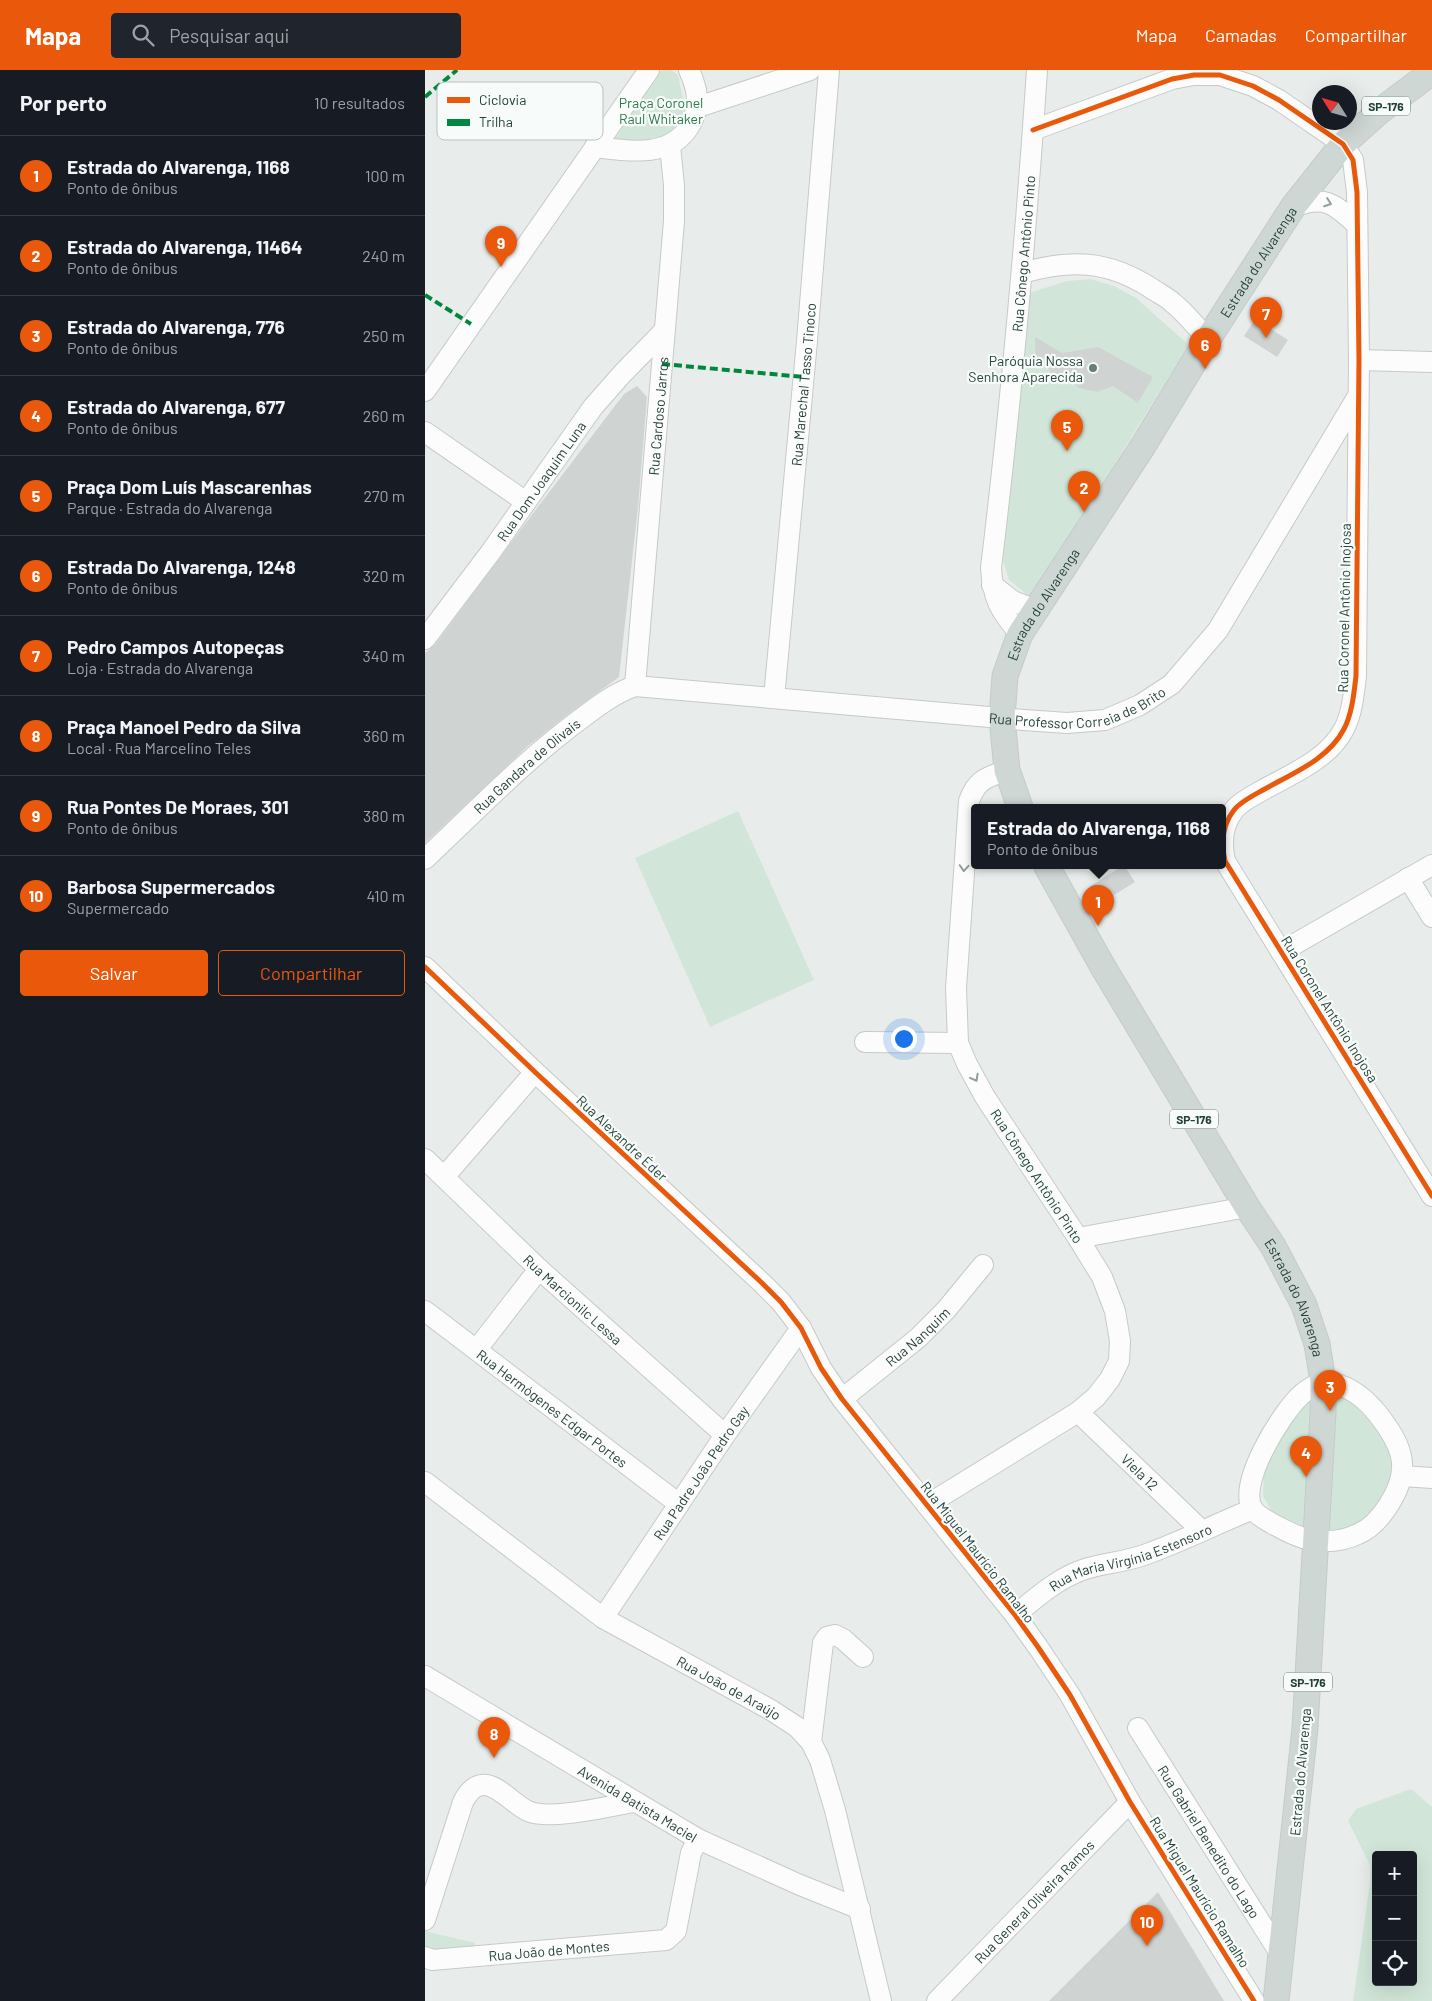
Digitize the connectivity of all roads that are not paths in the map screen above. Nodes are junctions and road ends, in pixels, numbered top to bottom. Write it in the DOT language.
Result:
graph roads {
  1 [pos="649,70"];
  2 [pos="689,70"];
  3 [pos="810,70"];
  4 [pos="829,70"];
  5 [pos="1037,70"];
  6 [pos="1220,72"];
  7 [pos="1432,72"];
  8 [pos="698,107"];
  9 [pos="1033,130"];
  10 [pos="603,136"];
  11 [pos="600,140"];
  12 [pos="1343,144"];
  13 [pos="670,146"];
  14 [pos="595,147"];
  15 [pos="1293,207"];
  16 [pos="1357,225"];
  17 [pos="1022,273"];
  18 [pos="665,330"];
  19 [pos="1208,339"];
  20 [pos="1359,360"];
  21 [pos="1432,362"];
  22 [pos="425,390"];
  23 [pos="1358,396"];
  24 [pos="425,432"];
  25 [pos="526,502"];
  26 [pos="992,585"];
  27 [pos="1036,610"];
  28 [pos="1020,634"];
  29 [pos="425,639"];
  30 [pos="635,686"];
  31 [pos="774,698"];
  32 [pos="1002,718"];
  33 [pos="1007,770"];
  34 [pos="1019,804"];
  35 [pos="1226,826"];
  36 [pos="425,859"];
  37 [pos="1226,863"];
  38 [pos="1432,865"];
  39 [pos="1048,869"];
  40 [pos="1408,878"];
  41 [pos="1432,917"];
  42 [pos="1281,952"];
  43 [pos="425,967"];
  44 [pos="865,1042"];
  45 [pos="958,1043"];
  46 [pos="535,1072"];
  47 [pos="425,1160"];
  48 [pos="444,1177"];
  49 [pos="1432,1196"];
  50 [pos="1247,1207"];
  51 [pos="1078,1238"];
  52 [pos="983,1265"];
  53 [pos="539,1269"];
  54 [pos="425,1311"];
  55 [pos="801,1328"];
  56 [pos="477,1349"];
  57 [pos="1323,1381"];
  58 [pos="842,1399"];
  59 [pos="1078,1412"];
  60 [pos="725,1435"];
  61 [pos="1402,1476"];
  62 [pos="1432,1478"];
  63 [pos="425,1482"];
  64 [pos="679,1504"];
  65 [pos="927,1505"];
  66 [pos="1253,1509"];
  67 [pos="1202,1531"];
  68 [pos="1316,1541"];
  69 [pos="1015,1615"];
  70 [pos="603,1618"];
  71 [pos="863,1657"];
  72 [pos="425,1676"];
  73 [pos="1138,1728"];
  74 [pos="811,1742"];
  75 [pos="634,1802"];
  76 [pos="1130,1802"];
  77 [pos="698,1839"];
  78 [pos="860,1909"];
  79 [pos="425,1920"];
  80 [pos="1281,1955"];
  81 [pos="428,1958"];
  82 [pos="881,2001"];
  83 [pos="937,2001"];
  84 [pos="1255,2001"];
  85 [pos="1275,2001"];
  1 -- 10 [label="street"];
  2 -- 8 [label="street"];
  3 -- 8 [label="street"];
  4 -- 31 [label="street, Rua Marechal Tasso Tinoco"];
  5 -- 9 [label="street, Rua Cônego Antônio Pinto"];
  6 -- 9 [label="street"];
  6 -- 12 [label="street"];
  7 -- 12 [label="main road, Estrada do Alvarenga / SP-176"];
  8 -- 13 [label="street"];
  9 -- 17 [label="street, Rua Cônego Antônio Pinto"];
  11 -- 14 [label="street"];
  12 -- 15 [label="main road, Estrada do Alvarenga / SP-176"];
  12 -- 16 [label="street, Rua Coronel Antônio Inojosa"];
  13 -- 14 [label="street"];
  13 -- 18 [label="street, Rua Cardoso Jarros"];
  14 -- 22 [label="street"];
  15 -- 16 [label="street, one-way"];
  15 -- 19 [label="main road, Estrada do Alvarenga / SP-176"];
  16 -- 20 [label="street, Rua Coronel Antônio Inojosa"];
  17 -- 19 [label="street"];
  17 -- 26 [label="street, Rua Cônego Antônio Pinto"];
  18 -- 25 [label="street, Rua Dom Joaquim Luna"];
  18 -- 30 [label="street, Rua Cardoso Jarros"];
  19 -- 27 [label="main road, Estrada do Alvarenga / SP-176"];
  20 -- 21 [label="street"];
  20 -- 23 [label="street, Rua Coronel Antônio Inojosa"];
  23 -- 32 [label="street, Rua Professor Correia de Brito"];
  23 -- 35 [label="street, Rua Coronel Antônio Inojosa"];
  24 -- 25 [label="street"];
  25 -- 29 [label="street, Rua Dom Joaquim Luna"];
  26 -- 27 [label="street"];
  26 -- 28 [label="street, Rua Cônego Antônio Pinto"];
  27 -- 28 [label="main road, Estrada do Alvarenga / SP-176"];
  28 -- 32 [label="main road, Estrada do Alvarenga / SP-176"];
  30 -- 31 [label="street, Rua Professor Correia de Brito"];
  30 -- 36 [label="street, Rua Gandara de Olivais"];
  31 -- 32 [label="street, Rua Professor Correia de Brito"];
  32 -- 33 [label="main road, Estrada do Alvarenga / SP-176"];
  33 -- 34 [label="main road, Estrada do Alvarenga / SP-176"];
  33 -- 45 [label="street, Rua Cônego Antônio Pinto, one-way"];
  37 -- 42 [label="street, Rua Coronel Antônio Inojosa"];
  38 -- 40 [label="street"];
  39 -- 50 [label="main road, Estrada do Alvarenga / SP-176"];
  40 -- 41 [label="street"];
  40 -- 42 [label="street"];
  42 -- 49 [label="street, Rua Coronel Antônio Inojosa"];
  43 -- 46 [label="street, Rua Alexandre Éder"];
  44 -- 45 [label="street"];
  45 -- 51 [label="street, Rua Cônego Antônio Pinto, one-way"];
  46 -- 48 [label="street"];
  46 -- 55 [label="street, Rua Alexandre Éder"];
  47 -- 48 [label="street, Rua Marcionilc Lessa"];
  48 -- 53 [label="street, Rua Marcionilc Lessa"];
  50 -- 51 [label="street"];
  50 -- 57 [label="main road, Estrada do Alvarenga / SP-176"];
  51 -- 59 [label="street, Rua Cônego Antônio Pinto"];
  52 -- 58 [label="street, Rua Nanquim"];
  53 -- 56 [label="street"];
  53 -- 60 [label="street, Rua Marcionilc Lessa"];
  54 -- 56 [label="street, Rua Hermógenes Edgar Portes"];
  55 -- 58 [label="street, Rua Miguel Maurício Ramalho"];
  55 -- 60 [label="street, Rua Padre João Pedro Gay"];
  56 -- 64 [label="street, Rua Hermógenes Edgar Portes"];
  57 -- 61 [label="street"];
  57 -- 66 [label="street"];
  57 -- 68 [label="main road, Estrada do Alvarenga / SP-176"];
  58 -- 65 [label="street, Rua Miguel Maurício Ramalho"];
  59 -- 65 [label="street, Rua Cônego Antônio Pinto"];
  59 -- 67 [label="street, Viela 12"];
  60 -- 64 [label="street, Rua Padre João Pedro Gay"];
  61 -- 62 [label="street"];
  61 -- 68 [label="street"];
  63 -- 70 [label="street, Rua João de Araújo"];
  64 -- 70 [label="street, Rua Padre João Pedro Gay"];
  65 -- 69 [label="street, Rua Miguel Maurício Ramalho"];
  66 -- 67 [label="street, Rua Maria Virgínia Estensoro"];
  66 -- 68 [label="street"];
  67 -- 69 [label="street, Rua Maria Virgínia Estensoro"];
  68 -- 80 [label="main road, Estrada do Alvarenga / SP-176"];
  69 -- 76 [label="street, Rua Miguel Maurício Ramalho"];
  70 -- 74 [label="street, Rua João de Araújo"];
  71 -- 74 [label="street"];
  72 -- 75 [label="street, Avenida Batista Maciel"];
  73 -- 80 [label="street, Rua Gabriel Benedito do Lago"];
  74 -- 78 [label="street, Rua João de Araújo"];
  75 -- 77 [label="street, Avenida Batista Maciel"];
  75 -- 79 [label="street"];
  76 -- 83 [label="street, Rua General Oliveira Ramos"];
  76 -- 84 [label="street, Rua Miguel Maurício Ramalho"];
  77 -- 78 [label="street, Avenida Batista Maciel"];
  77 -- 81 [label="street, Rua João de Montes"];
  78 -- 82 [label="street, Rua João de Araújo"];
  80 -- 85 [label="main road, Estrada do Alvarenga / SP-176"];
}
